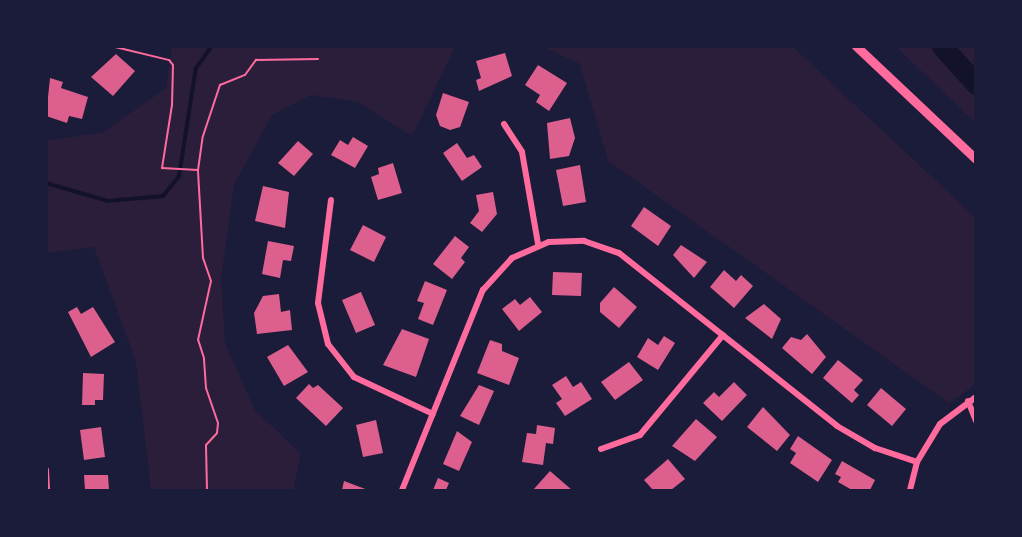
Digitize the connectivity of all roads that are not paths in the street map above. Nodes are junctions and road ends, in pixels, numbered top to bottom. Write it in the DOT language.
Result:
graph roads {
  1 [pos="856,46"];
  2 [pos="504,124"];
  3 [pos="975,159"];
  4 [pos="331,200"];
  5 [pos="538,244"];
  6 [pos="723,335"];
  7 [pos="975,397"];
  8 [pos="968,401"];
  9 [pos="433,414"];
  10 [pos="975,421"];
  11 [pos="601,449"];
  12 [pos="917,462"];
  13 [pos="46,470"];
  14 [pos="47,490"];
  15 [pos="402,490"];
  16 [pos="910,490"];
  1 -- 3 [label="main road"];
  2 -- 5 [label="street"];
  4 -- 9 [label="street"];
  5 -- 6 [label="street"];
  5 -- 9 [label="street"];
  6 -- 11 [label="street"];
  6 -- 12 [label="street"];
  7 -- 8 [label="street"];
  8 -- 10 [label="street"];
  8 -- 12 [label="street"];
  9 -- 15 [label="street"];
  12 -- 16 [label="street"];
  13 -- 14 [label="street"];
}
